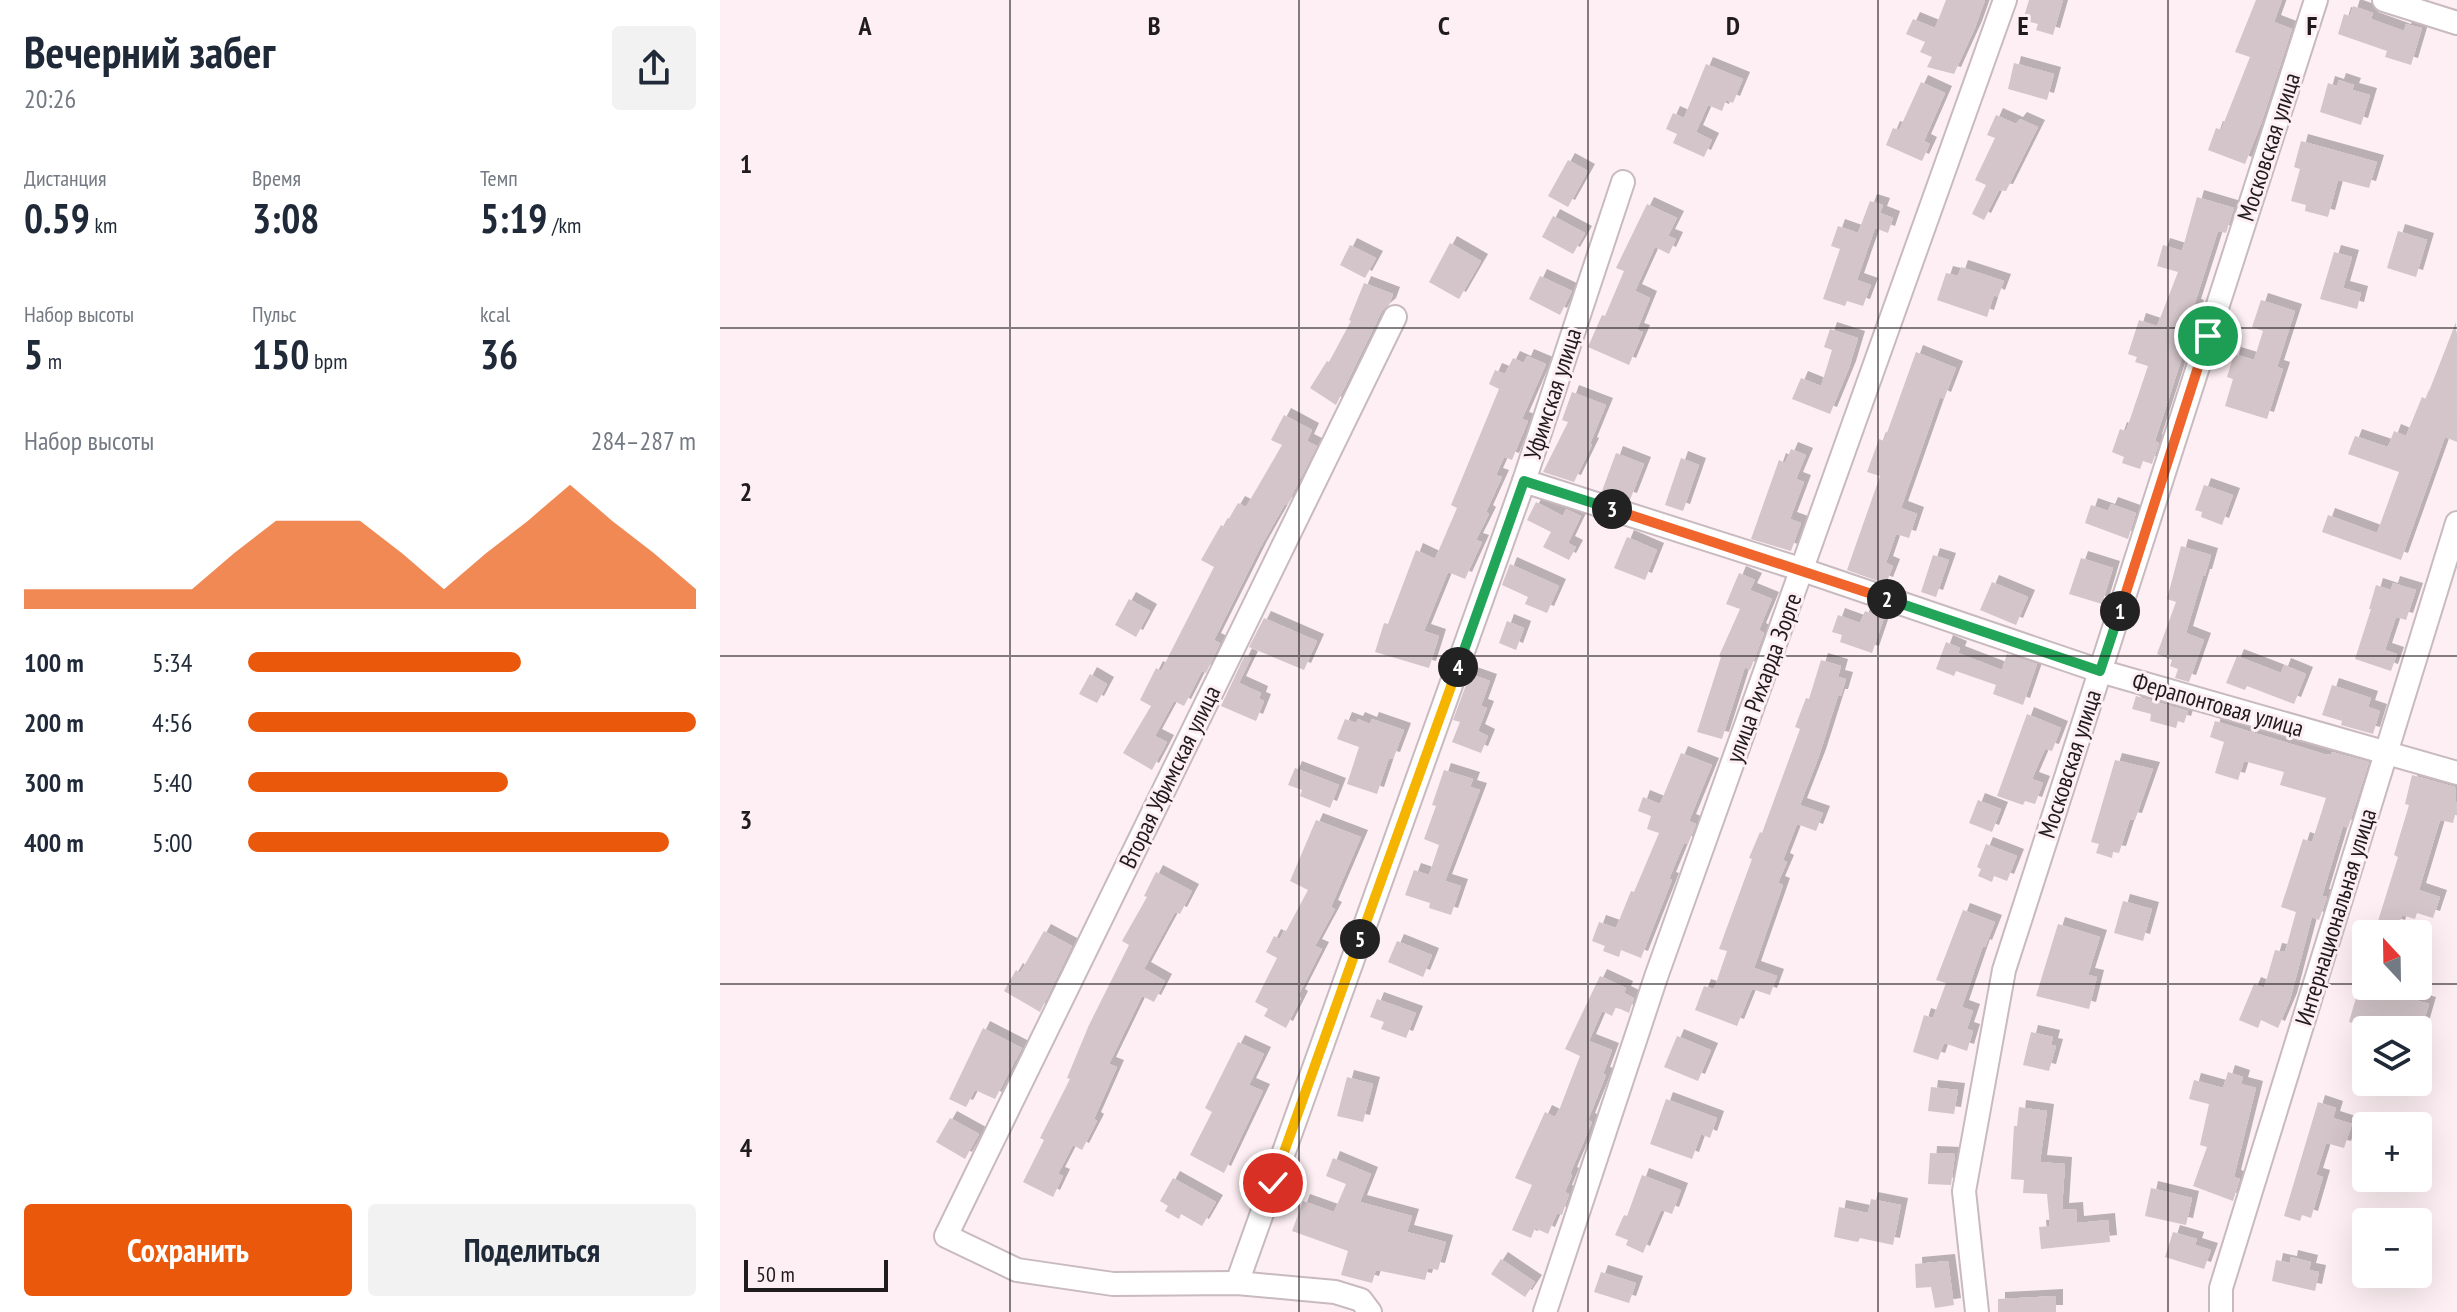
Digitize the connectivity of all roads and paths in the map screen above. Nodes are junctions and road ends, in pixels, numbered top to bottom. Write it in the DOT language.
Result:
graph roads {
  1 [pos="2005,0"];
  2 [pos="2316,0"];
  3 [pos="2384,0"];
  4 [pos="2457,23"];
  5 [pos="1623,182"];
  6 [pos="1395,317"];
  7 [pos="1524,481"];
  8 [pos="2457,523"];
  9 [pos="1803,570"];
  10 [pos="2100,671"];
  11 [pos="2387,753"];
  12 [pos="2457,773"];
  13 [pos="1237,1283"];
  14 [pos="1370,1312"];
  15 [pos="1545,1312"];
  16 [pos="1977,1312"];
  17 [pos="2221,1312"];
  1 -- 9 [label="street, улица Рихарда Зорге"];
  2 -- 10 [label="street, Московская улица"];
  3 -- 4 [label="street"];
  5 -- 7 [label="street, Уфимская улица"];
  6 -- 13 [label="street, Вторая Уфимская улица"];
  7 -- 9 [label="street, Ферапонтовая улица"];
  7 -- 13 [label="street, Уфимская улица"];
  8 -- 11 [label="street, Интернациональная улица"];
  9 -- 10 [label="street, Ферапонтовая улица"];
  9 -- 15 [label="street, улица Рихарда Зорге"];
  10 -- 11 [label="street, Ферапонтовая улица"];
  10 -- 16 [label="street, Московская улица"];
  11 -- 12 [label="street, Ферапонтовая улица"];
  11 -- 17 [label="street, Интернациональная улица"];
  13 -- 14 [label="street"];
}
